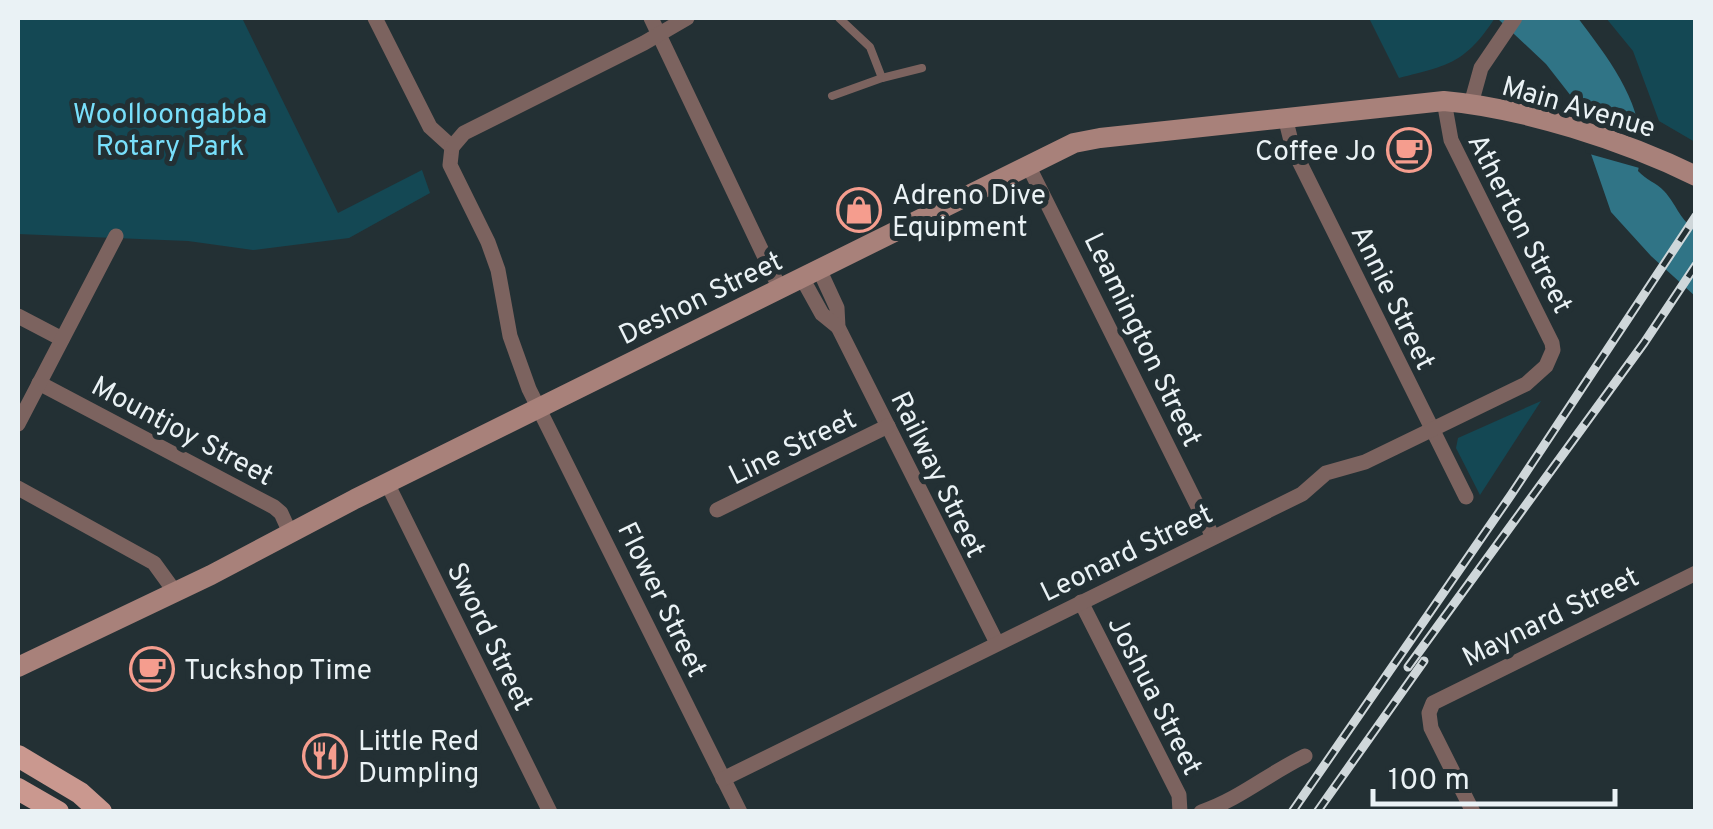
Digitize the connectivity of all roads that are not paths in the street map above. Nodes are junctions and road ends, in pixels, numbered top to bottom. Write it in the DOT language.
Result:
graph roads {
  1 [pos="376,18"];
  2 [pos="651,18"];
  3 [pos="687,18"];
  4 [pos="839,18"];
  5 [pos="1515,18"];
  6 [pos="657,36"];
  7 [pos="922,68"];
  8 [pos="882,78"];
  9 [pos="832,96"];
  10 [pos="1444,101"];
  11 [pos="1472,104"];
  12 [pos="1285,117"];
  13 [pos="452,147"];
  14 [pos="1028,165"];
  15 [pos="1696,176"];
  16 [pos="116,236"];
  17 [pos="811,274"];
  18 [pos="780,288"];
  19 [pos="18,316"];
  20 [pos="62,339"];
  21 [pos="1546,366"];
  22 [pos="39,383"];
  23 [pos="540,408"];
  24 [pos="18,424"];
  25 [pos="888,426"];
  26 [pos="1431,430"];
  27 [pos="387,484"];
  28 [pos="18,488"];
  29 [pos="1466,497"];
  30 [pos="717,510"];
  31 [pos="291,535"];
  32 [pos="1213,536"];
  33 [pos="1696,572"];
  34 [pos="175,592"];
  35 [pos="1082,602"];
  36 [pos="997,643"];
  37 [pos="18,667"];
  38 [pos="18,756"];
  39 [pos="1305,756"];
  40 [pos="723,779"];
  41 [pos="18,790"];
  42 [pos="58,812"];
  43 [pos="101,812"];
  44 [pos="550,812"];
  45 [pos="740,812"];
  46 [pos="1180,812"];
  47 [pos="1201,812"];
  48 [pos="1472,812"];
  1 -- 13 [label="street"];
  2 -- 6 [label="street"];
  3 -- 6 [label="street"];
  4 -- 8 [label="lane"];
  5 -- 11 [label="street"];
  6 -- 13 [label="street"];
  6 -- 18 [label="street"];
  7 -- 8 [label="lane"];
  8 -- 9 [label="lane"];
  10 -- 11 [label="street, Main Avenue"];
  10 -- 12 [label="street, Deshon Street"];
  10 -- 21 [label="street, Atherton Street"];
  11 -- 15 [label="street, Main Avenue"];
  12 -- 14 [label="street, Deshon Street"];
  12 -- 26 [label="street, Annie Street"];
  13 -- 23 [label="street, Flower Street"];
  14 -- 17 [label="street, Deshon Street"];
  14 -- 32 [label="street, Leamington Street"];
  16 -- 20 [label="street"];
  17 -- 18 [label="street, Deshon Street"];
  17 -- 25 [label="street, Railway Street"];
  18 -- 23 [label="street, Deshon Street"];
  19 -- 20 [label="street"];
  20 -- 22 [label="street"];
  21 -- 26 [label="street, Leonard Street"];
  22 -- 24 [label="street"];
  22 -- 31 [label="street, Mountjoy Street"];
  23 -- 27 [label="street, Deshon Street"];
  23 -- 40 [label="street, Flower Street"];
  25 -- 30 [label="street, Line Street"];
  25 -- 36 [label="street, Railway Street"];
  26 -- 29 [label="street, Annie Street"];
  26 -- 32 [label="street, Leonard Street"];
  27 -- 31 [label="street, Deshon Street"];
  27 -- 44 [label="street, Sword Street"];
  28 -- 34 [label="street"];
  31 -- 34 [label="street, Deshon Street"];
  32 -- 35 [label="street, Leonard Street"];
  33 -- 48 [label="street, Maynard Street"];
  34 -- 37 [label="street, Deshon Street"];
  35 -- 36 [label="street, Leonard Street"];
  35 -- 46 [label="street, Joshua Street"];
  36 -- 40 [label="street, Leonard Street"];
  38 -- 43 [label="main road"];
  39 -- 47 [label="street"];
  40 -- 45 [label="street, Flower Street"];
  41 -- 42 [label="main road"];
}
